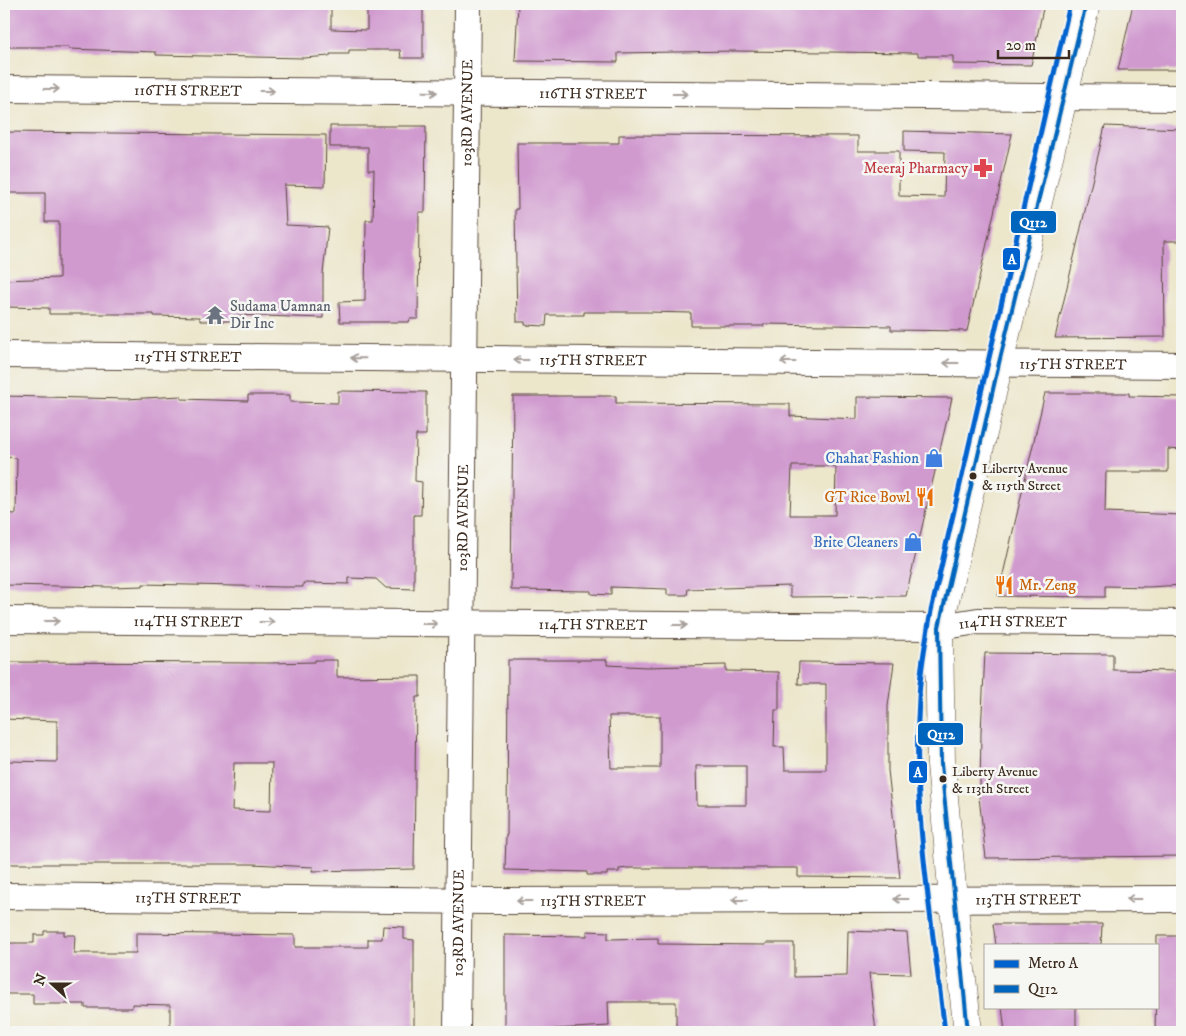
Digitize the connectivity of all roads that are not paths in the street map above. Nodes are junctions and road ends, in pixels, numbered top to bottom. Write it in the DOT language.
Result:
graph roads {
  1 [pos="468,4"];
  2 [pos="1086,4"];
  3 [pos="4,89"];
  4 [pos="467,92"];
  5 [pos="1065,97"];
  6 [pos="1182,98"];
  7 [pos="4,355"];
  8 [pos="465,359"];
  9 [pos="999,363"];
  10 [pos="1182,365"];
  11 [pos="4,620"];
  12 [pos="1182,623"];
  13 [pos="461,624"];
  14 [pos="939,627"];
  15 [pos="4,896"];
  16 [pos="953,899"];
  17 [pos="1182,899"];
  18 [pos="458,901"];
  19 [pos="457,1032"];
  20 [pos="968,1032"];
  1 -- 4 [label="street, 103RD AVENUE"];
  2 -- 5 [label="street"];
  3 -- 4 [label="street, 116TH STREET, one-way"];
  4 -- 5 [label="street, 116TH STREET, one-way"];
  4 -- 8 [label="street, 103RD AVENUE"];
  5 -- 6 [label="street, 116TH STREET"];
  5 -- 9 [label="street"];
  8 -- 7 [label="street, 115TH STREET, one-way"];
  9 -- 8 [label="street, 115TH STREET, one-way"];
  8 -- 13 [label="street, 103RD AVENUE"];
  9 -- 10 [label="street, 115TH STREET"];
  9 -- 14 [label="street"];
  11 -- 13 [label="street, 114TH STREET, one-way"];
  12 -- 14 [label="street, 114TH STREET"];
  13 -- 14 [label="street, 114TH STREET, one-way"];
  13 -- 18 [label="street, 103RD AVENUE"];
  14 -- 16 [label="street"];
  15 -- 18 [label="street, 113TH STREET"];
  17 -- 16 [label="street, 113TH STREET, one-way"];
  16 -- 18 [label="street, 113TH STREET, one-way"];
  16 -- 20 [label="street"];
  18 -- 19 [label="street, 103RD AVENUE"];
}
